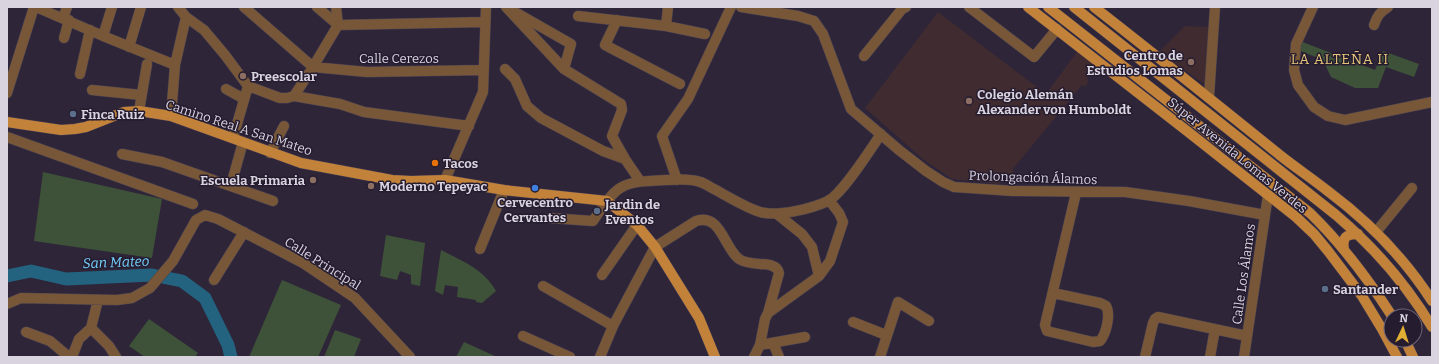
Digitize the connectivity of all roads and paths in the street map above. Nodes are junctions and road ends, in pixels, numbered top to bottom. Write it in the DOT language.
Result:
graph roads {
  1 [pos="35,7"];
  2 [pos="67,7"];
  3 [pos="112,7"];
  4 [pos="141,7"];
  5 [pos="178,7"];
  6 [pos="244,7"];
  7 [pos="318,7"];
  8 [pos="336,7"];
  9 [pos="486,7"];
  10 [pos="506,7"];
  11 [pos="668,7"];
  12 [pos="731,7"];
  13 [pos="741,7"];
  14 [pos="969,7"];
  15 [pos="1028,7"];
  16 [pos="1048,7"];
  17 [pos="1074,7"];
  18 [pos="1094,7"];
  19 [pos="1215,7"];
  20 [pos="1313,7"];
  21 [pos="1388,7"];
  22 [pos="903,8"];
  23 [pos="578,16"];
  24 [pos="186,17"];
  25 [pos="66,19"];
  26 [pos="617,20"];
  27 [pos="485,22"];
  28 [pos="338,25"];
  29 [pos="1374,25"];
  30 [pos="666,26"];
  31 [pos="1056,29"];
  32 [pos="90,30"];
  33 [pos="705,34"];
  34 [pos="103,36"];
  35 [pos="64,38"];
  36 [pos="129,47"];
  37 [pos="864,56"];
  38 [pos="147,64"];
  39 [pos="175,65"];
  40 [pos="313,67"];
  41 [pos="506,69"];
  42 [pos="564,69"];
  43 [pos="484,70"];
  44 [pos="80,74"];
  45 [pos="680,84"];
  46 [pos="248,86"];
  47 [pos="226,89"];
  48 [pos="92,90"];
  49 [pos="7,93"];
  50 [pos="294,96"];
  51 [pos="1209,98"];
  52 [pos="244,99"];
  53 [pos="1432,102"];
  54 [pos="140,104"];
  55 [pos="171,116"];
  56 [pos="7,122"];
  57 [pos="284,126"];
  58 [pos="469,126"];
  59 [pos="881,134"];
  60 [pos="1213,136"];
  61 [pos="7,137"];
  62 [pos="233,138"];
  63 [pos="243,142"];
  64 [pos="270,153"];
  65 [pos="122,154"];
  66 [pos="1283,157"];
  67 [pos="625,159"];
  68 [pos="1233,167"];
  69 [pos="1289,177"];
  70 [pos="445,180"];
  71 [pos="677,180"];
  72 [pos="640,181"];
  73 [pos="231,185"];
  74 [pos="1412,188"];
  75 [pos="504,190"];
  76 [pos="1076,193"];
  77 [pos="1268,196"];
  78 [pos="829,200"];
  79 [pos="274,201"];
  80 [pos="607,201"];
  81 [pos="193,204"];
  82 [pos="777,214"];
  83 [pos="1265,215"];
  84 [pos="550,218"];
  85 [pos="637,225"];
  86 [pos="244,232"];
  87 [pos="1376,232"];
  88 [pos="1358,234"];
  89 [pos="655,247"];
  90 [pos="480,249"];
  91 [pos="1344,250"];
  92 [pos="602,275"];
  93 [pos="819,276"];
  94 [pos="214,280"];
  95 [pos="543,286"];
  96 [pos="1053,293"];
  97 [pos="98,300"];
  98 [pos="1432,302"];
  99 [pos="8,304"];
  100 [pos="1387,308"];
  101 [pos="768,313"];
  102 [pos="929,321"];
  103 [pos="852,322"];
  104 [pos="1430,323"];
  105 [pos="613,326"];
  106 [pos="91,328"];
  107 [pos="1215,330"];
  108 [pos="26,332"];
  109 [pos="886,335"];
  110 [pos="523,336"];
  111 [pos="1247,336"];
  112 [pos="805,337"];
  113 [pos="773,343"];
  114 [pos="760,345"];
  115 [pos="1409,348"];
  116 [pos="1398,356"];
  117 [pos="69,357"];
  118 [pos="72,357"];
  119 [pos="116,357"];
  120 [pos="410,357"];
  121 [pos="570,357"];
  122 [pos="600,357"];
  123 [pos="715,357"];
  124 [pos="754,357"];
  125 [pos="779,357"];
  126 [pos="880,357"];
  127 [pos="1145,357"];
  128 [pos="1210,357"];
  129 [pos="1244,357"];
  130 [pos="1414,357"];
  1 -- 25 [label="street"];
  1 -- 49 [label="street"];
  2 -- 25 [label="street"];
  3 -- 34 [label="street"];
  4 -- 36 [label="street"];
  5 -- 24 [label="street"];
  6 -- 40 [label="street"];
  7 -- 28 [label="street"];
  8 -- 28 [label="street"];
  9 -- 27 [label="street"];
  10 -- 42 [label="street"];
  10 -- 42 [label="street"];
  11 -- 30 [label="street"];
  12 -- 71 [label="street"];
  13 -- 59 [label="street, Prolongación Álamos"];
  14 -- 31 [label="street"];
  15 -- 31 [label="main road, Súper Avenida Lomas Verdes"];
  16 -- 60 [label="main road, Súper Avenida Lomas Verdes"];
  17 -- 69 [label="main road, Súper Avenida Lomas Verdes"];
  18 -- 51 [label="main road, Súper Avenida Lomas Verdes"];
  19 -- 51 [label="street"];
  20 -- 53 [label="street"];
  21 -- 29 [label="street"];
  22 -- 37 [label="street"];
  23 -- 26 [label="street"];
  24 -- 39 [label="street"];
  24 -- 46 [label="street"];
  25 -- 32 [label="street"];
  25 -- 35 [label="street"];
  26 -- 30 [label="street"];
  26 -- 45 [label="street"];
  27 -- 28 [label="street"];
  27 -- 43 [label="street"];
  28 -- 40 [label="street"];
  30 -- 33 [label="street"];
  31 -- 68 [label="main road, Súper Avenida Lomas Verdes"];
  32 -- 34 [label="street"];
  32 -- 44 [label="street"];
  34 -- 36 [label="street"];
  36 -- 39 [label="street"];
  38 -- 54 [label="street"];
  39 -- 55 [label="street"];
  40 -- 43 [label="street, Calle Cerezos"];
  40 -- 50 [label="street"];
  41 -- 67 [label="street"];
  42 -- 67 [label="street"];
  43 -- 58 [label="street"];
  46 -- 50 [label="street"];
  46 -- 52 [label="street"];
  47 -- 52 [label="street"];
  48 -- 54 [label="street"];
  50 -- 58 [label="street"];
  51 -- 66 [label="main road, Súper Avenida Lomas Verdes"];
  52 -- 62 [label="street"];
  54 -- 55 [label="main road, Camino Real A San Mateo"];
  54 -- 56 [label="main road, Camino Real A San Mateo"];
  55 -- 62 [label="main road, Camino Real A San Mateo"];
  57 -- 64 [label="street"];
  58 -- 70 [label="street"];
  59 -- 76 [label="street, Prolongación Álamos"];
  59 -- 78 [label="street"];
  60 -- 68 [label="main road"];
  60 -- 91 [label="main road, Súper Avenida Lomas Verdes"];
  61 -- 81 [label="street"];
  62 -- 63 [label="main road, Camino Real A San Mateo"];
  63 -- 64 [label="main road, Camino Real A San Mateo"];
  63 -- 73 [label="street"];
  64 -- 70 [label="main road, Camino Real A San Mateo"];
  65 -- 73 [label="street"];
  66 -- 69 [label="main road"];
  66 -- 87 [label="main road, Súper Avenida Lomas Verdes"];
  67 -- 72 [label="street"];
  68 -- 77 [label="main road, Súper Avenida Lomas Verdes"];
  69 -- 88 [label="main road, Súper Avenida Lomas Verdes"];
  70 -- 75 [label="main road, Camino Real A San Mateo"];
  71 -- 72 [label="street"];
  71 -- 82 [label="street"];
  72 -- 80 [label="street"];
  73 -- 79 [label="street"];
  74 -- 87 [label="street"];
  75 -- 80 [label="main road, Camino Real A San Mateo"];
  75 -- 90 [label="street"];
  76 -- 83 [label="street, Prolongación Álamos"];
  76 -- 96 [label="street"];
  77 -- 83 [label="street, Calle Los Álamos"];
  77 -- 116 [label="main road, Súper Avenida Lomas Verdes"];
  78 -- 82 [label="street"];
  78 -- 93 [label="street"];
  80 -- 84 [label="street"];
  80 -- 85 [label="main road"];
  82 -- 93 [label="street"];
  83 -- 111 [label="street, Calle Los Álamos"];
  85 -- 89 [label="main road"];
  85 -- 92 [label="street"];
  86 -- 94 [label="street"];
  86 -- 97 [label="street, Calle Principal"];
  86 -- 120 [label="street, Calle Principal"];
  87 -- 98 [label="main road, Súper Avenida Lomas Verdes"];
  88 -- 91 [label="main road"];
  88 -- 104 [label="main road, Súper Avenida Lomas Verdes"];
  89 -- 101 [label="street"];
  89 -- 105 [label="street"];
  89 -- 123 [label="main road"];
  91 -- 100 [label="main road, Súper Avenida Lomas Verdes"];
  93 -- 101 [label="street"];
  95 -- 105 [label="street"];
  96 -- 96 [label="street"];
  97 -- 99 [label="street"];
  97 -- 106 [label="street"];
  101 -- 114 [label="street"];
  102 -- 109 [label="street"];
  103 -- 109 [label="street"];
  105 -- 122 [label="street"];
  106 -- 118 [label="street"];
  106 -- 119 [label="street"];
  107 -- 111 [label="street"];
  107 -- 127 [label="street"];
  107 -- 128 [label="street"];
  108 -- 117 [label="street"];
  109 -- 126 [label="street"];
  110 -- 121 [label="street"];
  111 -- 129 [label="street, Calle Los Álamos"];
  112 -- 113 [label="street"];
  113 -- 114 [label="street"];
  113 -- 125 [label="street"];
  114 -- 124 [label="street"];
  115 -- 130 [label="main road"];
}
